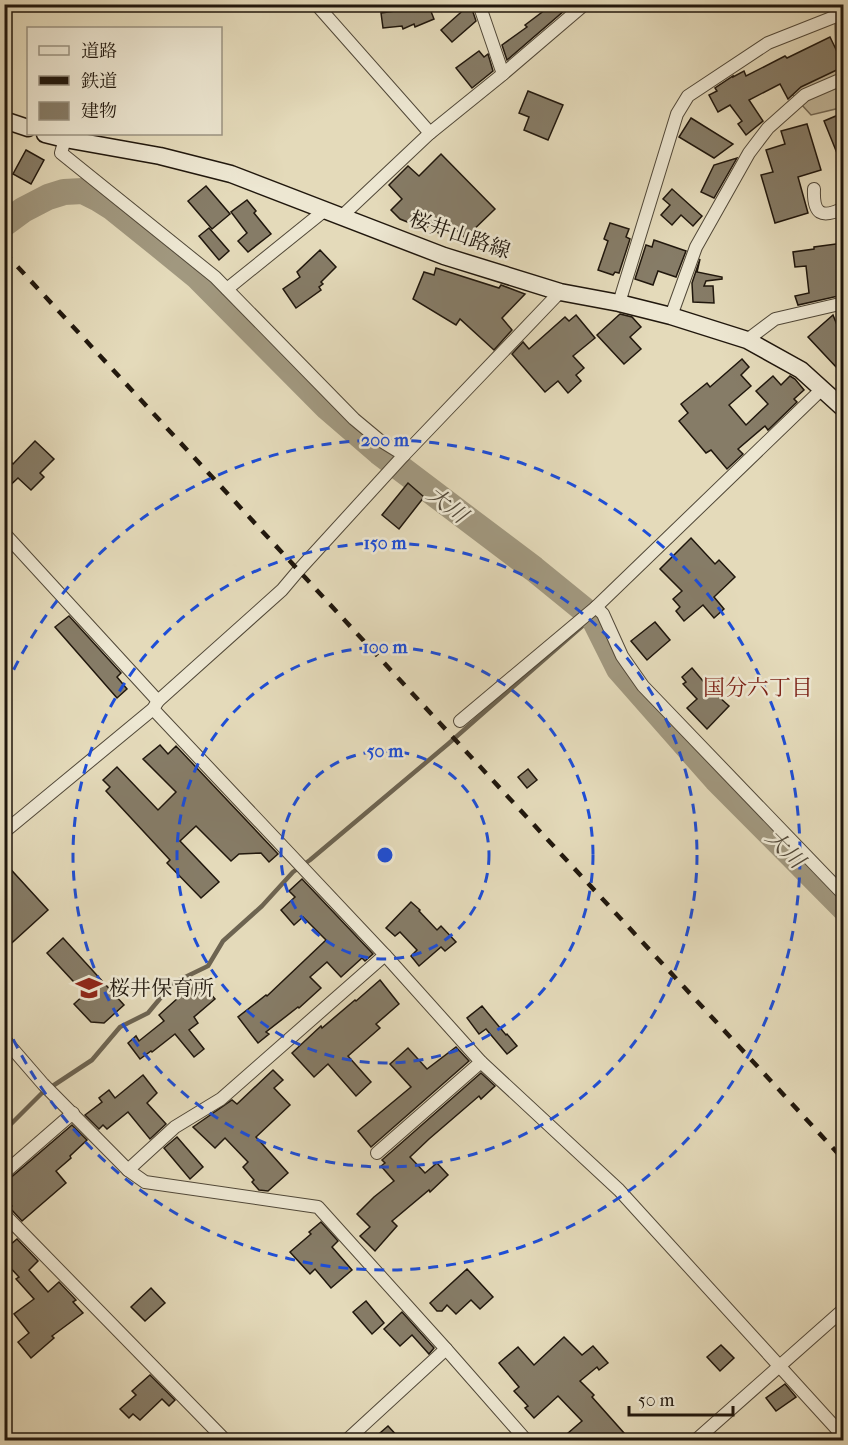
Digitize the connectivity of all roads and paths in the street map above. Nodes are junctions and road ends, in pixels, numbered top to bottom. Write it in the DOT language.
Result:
graph roads {
  1 [pos="316,4"];
  2 [pos="479,4"];
  3 [pos="585,4"];
  4 [pos="843,13"];
  5 [pos="503,74"];
  6 [pos="843,77"];
  7 [pos="4,120"];
  8 [pos="27,128"];
  9 [pos="430,133"];
  10 [pos="49,135"];
  11 [pos="65,139"];
  12 [pos="814,189"];
  13 [pos="843,208"];
  14 [pos="325,210"];
  15 [pos="342,216"];
  16 [pos="226,289"];
  17 [pos="560,292"];
  18 [pos="619,303"];
  19 [pos="843,303"];
  20 [pos="671,316"];
  21 [pos="747,340"];
  22 [pos="822,389"];
  23 [pos="843,409"];
  24 [pos="404,455"];
  25 [pos="4,533"];
  26 [pos="596,607"];
  27 [pos="155,705"];
  28 [pos="460,721"];
  29 [pos="4,832"];
  30 [pos="843,896"];
  31 [pos="386,955"];
  32 [pos="4,1039"];
  33 [pos="481,1062"];
  34 [pos="73,1113"];
  35 [pos="377,1153"];
  36 [pos="128,1170"];
  37 [pos="4,1173"];
  38 [pos="4,1214"];
  39 [pos="843,1309"];
  40 [pos="446,1349"];
  41 [pos="780,1366"];
  42 [pos="843,1437"];
  43 [pos="225,1440"];
  44 [pos="346,1440"];
  45 [pos="526,1440"];
  46 [pos="696,1440"];
  1 -- 9 [label="street"];
  2 -- 5 [label="street"];
  3 -- 5 [label="street"];
  4 -- 18 [label="street"];
  5 -- 9 [label="street"];
  6 -- 20 [label="street"];
  7 -- 8 [label="main road"];
  9 -- 15 [label="street"];
  10 -- 11 [label="main road, 桜井山路線"];
  11 -- 14 [label="main road, 桜井山路線"];
  11 -- 16 [label="street"];
  12 -- 13 [label="street"];
  14 -- 15 [label="main road, 桜井山路線"];
  14 -- 16 [label="street"];
  15 -- 17 [label="main road, 桜井山路線"];
  16 -- 24 [label="street"];
  17 -- 18 [label="main road, 桜井山路線"];
  17 -- 24 [label="street"];
  18 -- 20 [label="main road, 桜井山路線"];
  19 -- 21 [label="street"];
  20 -- 21 [label="main road, 桜井山路線"];
  21 -- 22 [label="main road, 桜井山路線"];
  22 -- 23 [label="main road, 桜井山路線"];
  22 -- 26 [label="street"];
  24 -- 27 [label="street"];
  25 -- 27 [label="street"];
  26 -- 28 [label="street"];
  26 -- 30 [label="street"];
  27 -- 29 [label="street"];
  27 -- 31 [label="street"];
  31 -- 33 [label="street"];
  31 -- 36 [label="street"];
  32 -- 34 [label="street"];
  33 -- 35 [label="street"];
  33 -- 41 [label="street"];
  34 -- 36 [label="street"];
  34 -- 37 [label="street"];
  36 -- 40 [label="street"];
  38 -- 43 [label="street"];
  39 -- 41 [label="street"];
  40 -- 44 [label="street"];
  40 -- 45 [label="street"];
  41 -- 42 [label="street"];
  41 -- 46 [label="street"];
}
